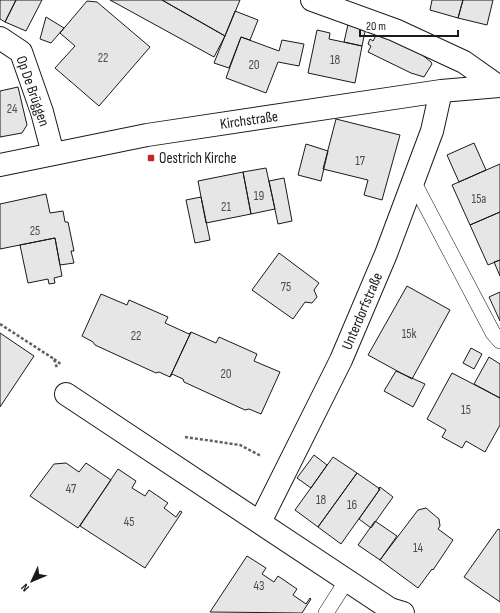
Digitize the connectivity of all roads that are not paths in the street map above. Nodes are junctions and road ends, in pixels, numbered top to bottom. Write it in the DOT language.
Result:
graph roads {
  1 [pos="312,0"];
  2 [pos="0,38"];
  3 [pos="499,86"];
  4 [pos="442,91"];
  5 [pos="53,154"];
  6 [pos="0,165"];
  7 [pos="413,181"];
  8 [pos="500,341"];
  9 [pos="66,394"];
  10 [pos="260,522"];
  11 [pos="347,580"];
  12 [pos="326,613"];
  13 [pos="403,613"];
  1 -- 3 [label="street"];
  2 -- 5 [label="street, Op De Brüggen"];
  3 -- 4 [label="street, Kirchstraße"];
  4 -- 5 [label="street, Kirchstraße"];
  4 -- 7 [label="street, Unterdorfstraße"];
  5 -- 6 [label="street, Kirchstraße"];
  7 -- 8 [label="lane"];
  7 -- 10 [label="street, Unterdorfstraße"];
  9 -- 10 [label="street"];
  10 -- 11 [label="street"];
  11 -- 12 [label="lane"];
  11 -- 13 [label="street"];
}
